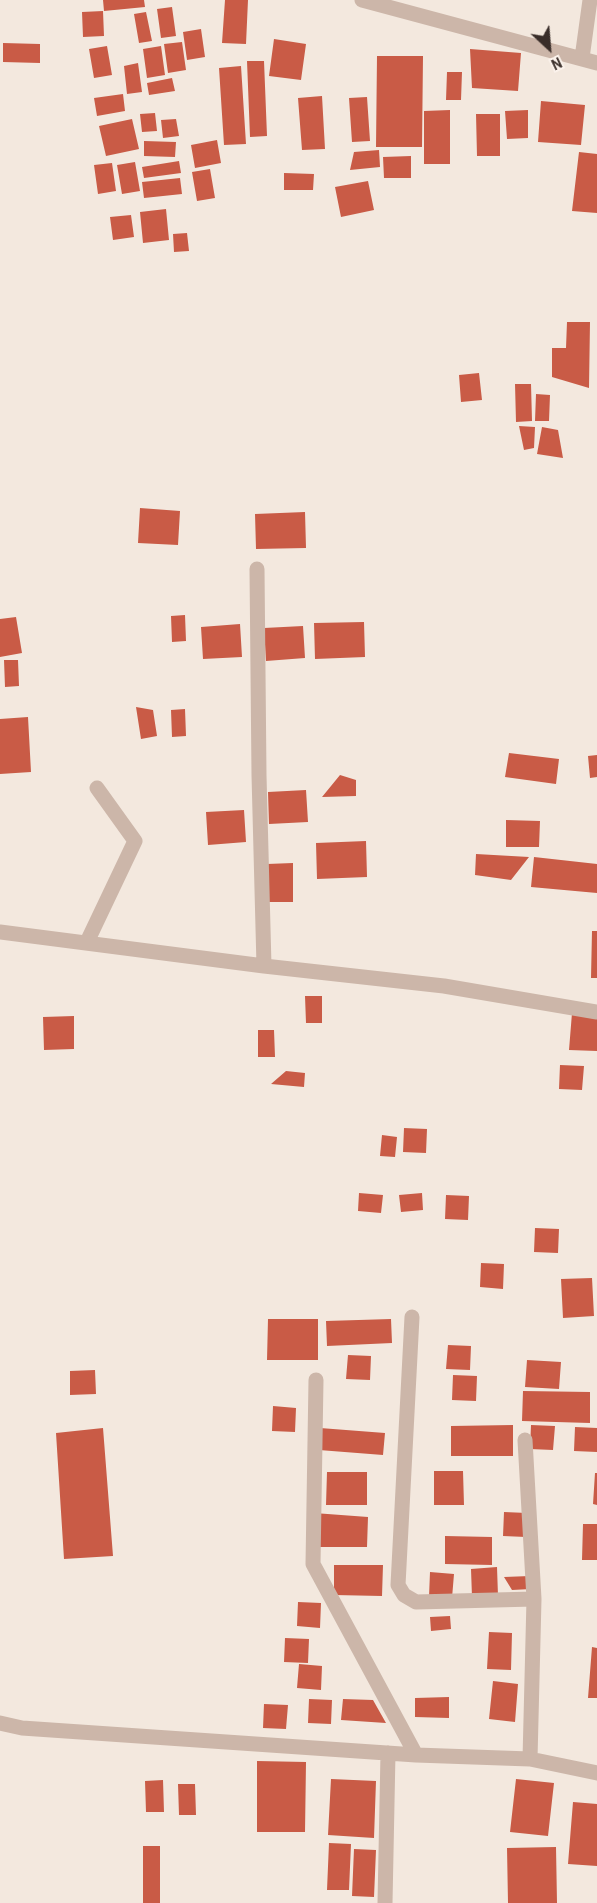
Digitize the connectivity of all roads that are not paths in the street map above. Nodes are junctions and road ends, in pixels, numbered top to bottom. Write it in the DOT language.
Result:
graph roads {
  1 [pos="363,0"];
  2 [pos="590,0"];
  3 [pos="582,58"];
  4 [pos="597,63"];
  5 [pos="257,569"];
  6 [pos="97,788"];
  7 [pos="0,932"];
  8 [pos="87,942"];
  9 [pos="264,966"];
  10 [pos="597,1012"];
  11 [pos="412,1317"];
  12 [pos="316,1380"];
  13 [pos="525,1440"];
  14 [pos="534,1599"];
  15 [pos="0,1723"];
  16 [pos="388,1754"];
  17 [pos="416,1755"];
  18 [pos="530,1759"];
  19 [pos="597,1773"];
  20 [pos="385,1903"];
  1 -- 3 [label="street"];
  2 -- 3 [label="street"];
  3 -- 4 [label="street"];
  5 -- 9 [label="street"];
  6 -- 8 [label="street"];
  7 -- 8 [label="street"];
  8 -- 9 [label="street"];
  9 -- 10 [label="street"];
  11 -- 14 [label="street"];
  12 -- 17 [label="street"];
  13 -- 14 [label="street"];
  14 -- 18 [label="street"];
  15 -- 16 [label="street"];
  16 -- 17 [label="street"];
  16 -- 20 [label="street"];
  17 -- 18 [label="street"];
  18 -- 19 [label="street"];
}
